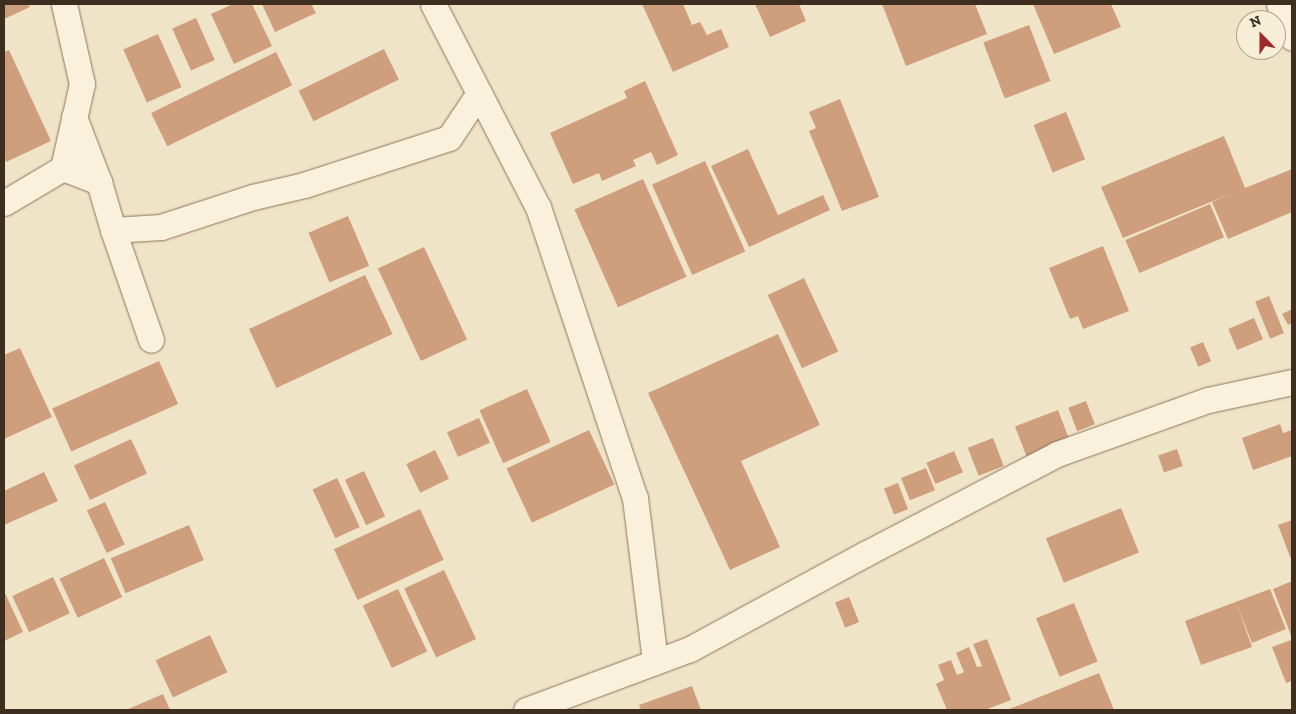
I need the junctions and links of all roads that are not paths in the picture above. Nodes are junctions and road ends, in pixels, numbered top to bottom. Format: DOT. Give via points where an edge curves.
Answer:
graph roads {
  1 [pos="64,4"];
  2 [pos="433,4"];
  3 [pos="1279,4"];
  4 [pos="1292,38"];
  5 [pos="479,93"];
  6 [pos="74,117"];
  7 [pos="63,168"];
  8 [pos="99,182"];
  9 [pos="4,203"];
  10 [pos="113,230"];
  11 [pos="151,340"];
  12 [pos="1292,382"];
  13 [pos="655,662"];
  14 [pos="526,710"];
  1 -- 6 [label="street" via="82,84"];
  2 -- 5 [label="street"];
  3 -- 4 [label="street"];
  5 -- 10 [label="street" via="449,138 161,227"];
  5 -- 13 [label="street" via="538,207 634,498"];
  6 -- 7 [label="street"];
  6 -- 8 [label="street"];
  7 -- 8 [label="street"];
  7 -- 9 [label="street"];
  8 -- 10 [label="street"];
  10 -- 11 [label="street"];
  12 -- 13 [label="street" via="1208,400 1057,454 690,649"];
  13 -- 14 [label="street"];
}
